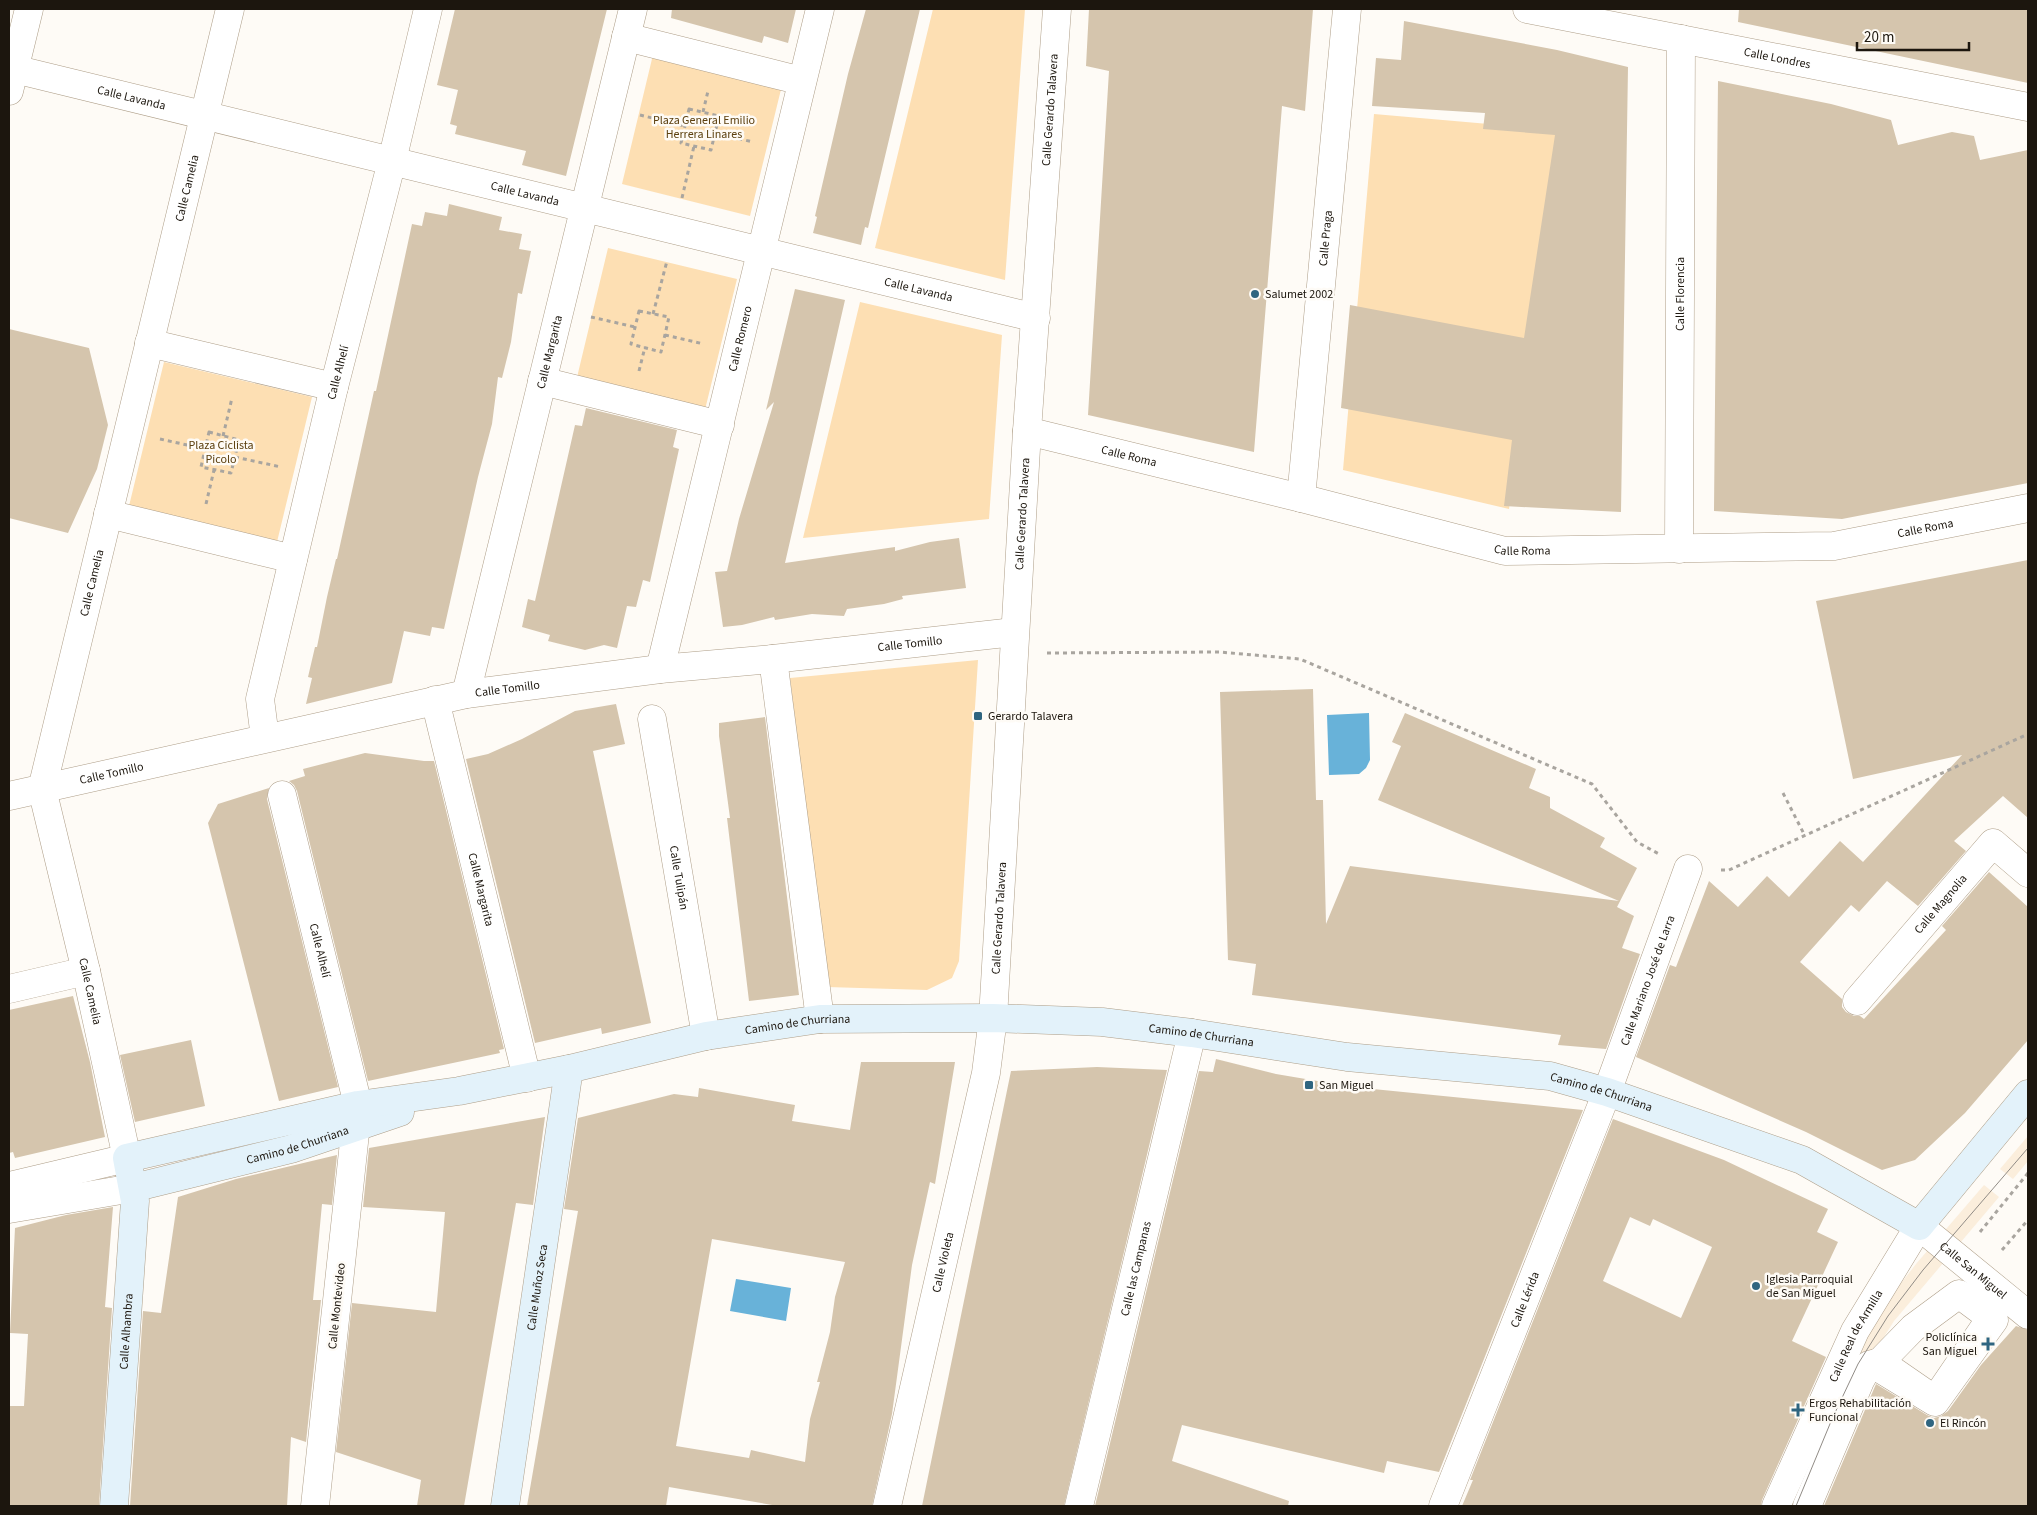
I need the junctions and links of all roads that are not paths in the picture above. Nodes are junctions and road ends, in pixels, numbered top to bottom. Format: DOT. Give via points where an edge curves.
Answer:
graph roads {
  1 [pos="29,9"];
  2 [pos="230,9"];
  3 [pos="428,9"];
  4 [pos="633,9"];
  5 [pos="820,9"];
  6 [pos="1057,9"];
  7 [pos="1347,9"];
  8 [pos="1527,9"];
  9 [pos="626,37"];
  10 [pos="1681,39"];
  11 [pos="11,80"];
  12 [pos="802,81"];
  13 [pos="2028,107"];
  14 [pos="204,115"];
  15 [pos="392,161"];
  16 [pos="584,208"];
  17 [pos="760,250"];
  18 [pos="1036,318"];
  19 [pos="150,343"];
  20 [pos="542,382"];
  21 [pos="334,387"];
  22 [pos="720,425"];
  23 [pos="1026,431"];
  24 [pos="1301,498"];
  25 [pos="2028,508"];
  26 [pos="108,514"];
  27 [pos="1679,549"];
  28 [pos="293,560"];
  29 [pos="1013,643"];
  30 [pos="773,660"];
  31 [pos="660,670"];
  32 [pos="466,694"];
  33 [pos="435,700"];
  34 [pos="652,719"];
  35 [pos="265,738"];
  36 [pos="42,789"];
  37 [pos="282,795"];
  38 [pos="9,796"];
  39 [pos="1688,869"];
  40 [pos="2028,873"];
  41 [pos="86,971"];
  42 [pos="9,989"];
  43 [pos="1857,1001"];
  44 [pos="820,1018"];
  45 [pos="992,1018"];
  46 [pos="1192,1033"];
  47 [pos="706,1036"];
  48 [pos="569,1069"];
  49 [pos="528,1078"];
  50 [pos="1607,1092"];
  51 [pos="2028,1094"];
  52 [pos="357,1116"];
  53 [pos="249,1130"];
  54 [pos="127,1158"];
  55 [pos="9,1186"];
  56 [pos="133,1188"];
  57 [pos="9,1209"];
  58 [pos="1919,1226"];
  59 [pos="2028,1316"];
  60 [pos="1874,1364"];
  61 [pos="114,1506"];
  62 [pos="315,1506"];
  63 [pos="505,1506"];
  64 [pos="887,1506"];
  65 [pos="1079,1506"];
  66 [pos="1443,1506"];
  67 [pos="1776,1506"];
  68 [pos="1807,1506"];
  1 -- 11 [label="street"];
  2 -- 14 [label="street, Calle Camelia"];
  3 -- 15 [label="street, Calle Alhelí"];
  4 -- 9 [label="street, Calle Margarita"];
  5 -- 12 [label="street, Calle Romero"];
  6 -- 18 [label="street, Calle Gerardo Talavera"];
  7 -- 24 [label="street, Calle Praga"];
  8 -- 10 [label="street, Calle Londres"];
  9 -- 12 [label="street"];
  9 -- 16 [label="street, Calle Margarita"];
  10 -- 13 [label="street, Calle Londres"];
  10 -- 27 [label="street, Calle Florencia"];
  11 -- 14 [label="street, Calle Lavanda"];
  12 -- 17 [label="street, Calle Romero"];
  14 -- 15 [label="street, Calle Lavanda"];
  14 -- 19 [label="street, Calle Camelia"];
  15 -- 16 [label="street, Calle Lavanda"];
  15 -- 21 [label="street, Calle Alhelí"];
  16 -- 17 [label="street, Calle Lavanda"];
  16 -- 20 [label="street, Calle Margarita"];
  17 -- 18 [label="street, Calle Lavanda"];
  17 -- 22 [label="street, Calle Romero"];
  18 -- 23 [label="street, Calle Gerardo Talavera"];
  19 -- 21 [label="street"];
  19 -- 26 [label="street, Calle Camelia"];
  20 -- 22 [label="street"];
  20 -- 32 [label="street, Calle Margarita"];
  21 -- 28 [label="street, Calle Alhelí"];
  22 -- 31 [label="street, Calle Romero"];
  23 -- 24 [label="street, Calle Roma"];
  23 -- 29 [label="street, Calle Gerardo Talavera"];
  24 -- 27 [label="street, Calle Roma" via="1505,551"];
  25 -- 27 [label="street, Calle Roma" via="1834,546"];
  26 -- 28 [label="street"];
  26 -- 36 [label="street, Calle Camelia"];
  28 -- 35 [label="street, Calle Alhelí" via="260,699"];
  29 -- 30 [label="street, Calle Tomillo"];
  29 -- 45 [label="street, Calle Gerardo Talavera"];
  30 -- 31 [label="street, Calle Tomillo"];
  30 -- 44 [label="street"];
  31 -- 32 [label="street, Calle Tomillo"];
  32 -- 33 [label="street, Calle Tomillo"];
  33 -- 35 [label="street, Calle Tomillo"];
  33 -- 49 [label="street, Calle Margarita"];
  34 -- 47 [label="street, Calle Tulipán"];
  35 -- 36 [label="street, Calle Tomillo"];
  36 -- 38 [label="street, Calle Tomillo"];
  36 -- 41 [label="street, Calle Camelia"];
  37 -- 52 [label="street, Calle Alhelí"];
  39 -- 50 [label="street, Calle Mariano José de Larra"];
  40 -- 43 [label="street, Calle Magnolia" via="1993,843"];
  41 -- 42 [label="street"];
  41 -- 54 [label="street, Calle Camelia"];
  44 -- 45 [label="main road, Camino de Churriana"];
  44 -- 47 [label="main road, Camino de Churriana"];
  45 -- 46 [label="main road, Camino de Churriana" via="1102,1022"];
  45 -- 64 [label="street, Calle Violeta" via="986,1073"];
  46 -- 50 [label="main road, Camino de Churriana" via="1347,1057 1550,1076"];
  46 -- 65 [label="street, Calle las Campanas"];
  47 -- 48 [label="main road, Camino de Churriana"];
  48 -- 49 [label="main road, Camino de Churriana"];
  48 -- 63 [label="main road, Calle Muñoz Seca"];
  49 -- 52 [label="main road, Camino de Churriana"];
  50 -- 58 [label="main road, Camino de Churriana" via="1802,1160"];
  50 -- 66 [label="street, Calle Lérida"];
  51 -- 58 [label="main road"];
  52 -- 53 [label="main road, Camino de Churriana"];
  52 -- 56 [label="main road, Camino de Churriana" via="291,1148"];
  52 -- 62 [label="street, Calle Montevideo"];
  53 -- 54 [label="main road, Camino de Churriana"];
  53 -- 56 [label="main road, Camino de Churriana" via="210,1157 155,1171"];
  54 -- 55 [label="street, Camino de Churriana"];
  54 -- 56 [label="main road, Calle Alhambra"];
  56 -- 57 [label="street, Camino de Churriana"];
  56 -- 61 [label="main road, Calle Alhambra" via="135,1201"];
  58 -- 59 [label="street, Calle San Miguel"];
  58 -- 67 [label="street, Calle Real de Armilla" via="1855,1331"];
  60 -- 60 [label="street, Calle Real de Armilla" via="1935,1402 1994,1320 1960,1294 1913,1328"];
  60 -- 68 [label="street, Calle Real de Armilla" via="1860,1381"];
}
